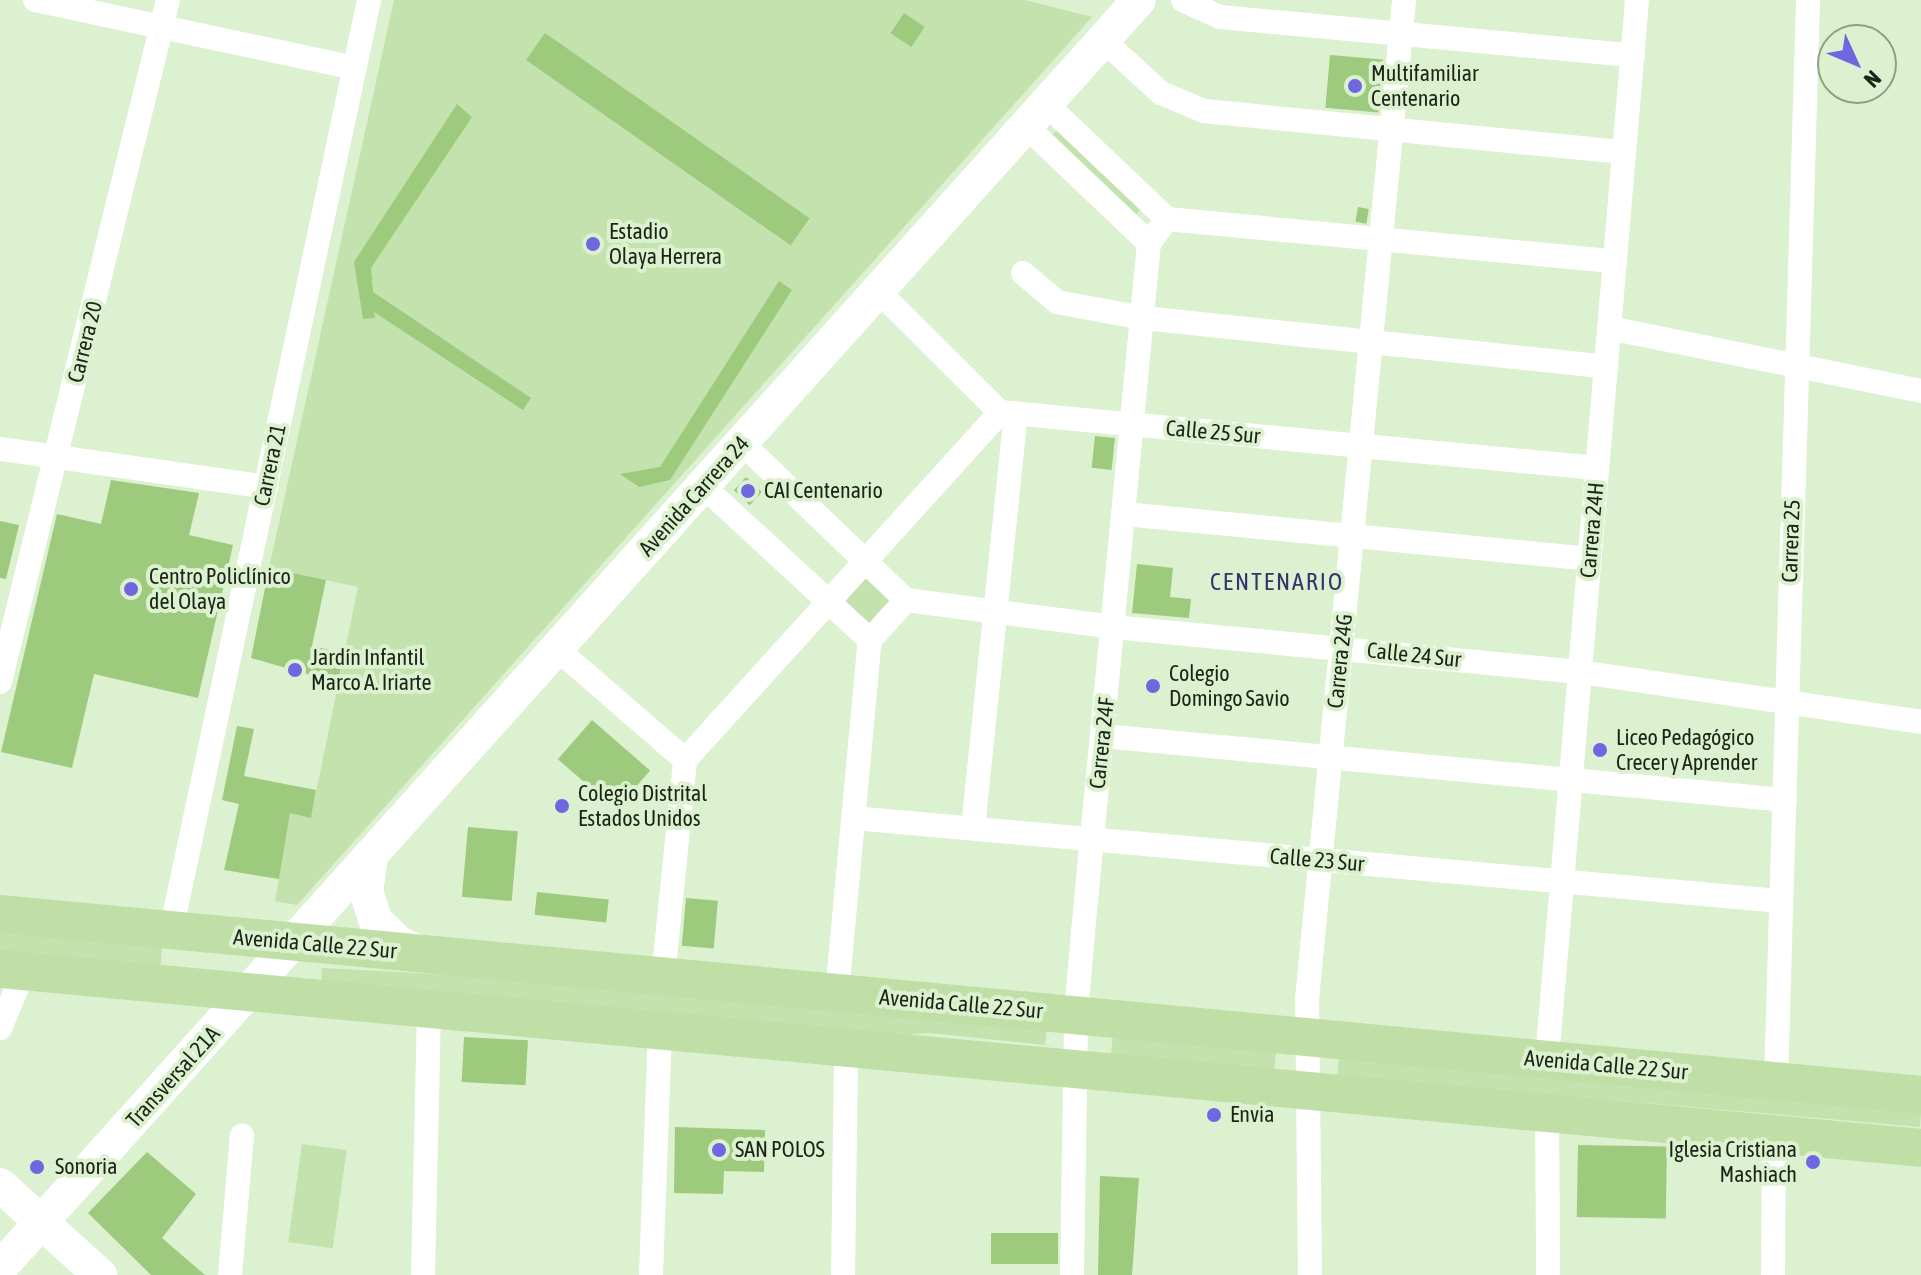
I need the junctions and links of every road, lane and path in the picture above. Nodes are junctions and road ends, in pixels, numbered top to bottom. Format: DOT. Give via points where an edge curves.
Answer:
graph roads {
  1 [pos="35,0"];
  2 [pos="168,0"];
  3 [pos="369,0"];
  4 [pos="1139,0"];
  5 [pos="1183,0"];
  6 [pos="1404,0"];
  7 [pos="1637,0"];
  8 [pos="1808,0"];
  9 [pos="161,27"];
  10 [pos="1400,34"];
  11 [pos="1103,40"];
  12 [pos="1633,55"];
  13 [pos="355,68"];
  14 [pos="1036,115"];
  15 [pos="1392,132"];
  16 [pos="1624,152"];
  17 [pos="1167,219"];
  18 [pos="1382,240"];
  19 [pos="1149,243"];
  20 [pos="1615,261"];
  21 [pos="1023,273"];
  22 [pos="878,291"];
  23 [pos="1143,318"];
  24 [pos="1609,328"];
  25 [pos="1372,343"];
  26 [pos="1606,367"];
  27 [pos="1797,367"];
  28 [pos="1921,391"];
  29 [pos="1008,412"];
  30 [pos="1132,424"];
  31 [pos="742,443"];
  32 [pos="1361,446"];
  33 [pos="0,449"];
  34 [pos="56,457"];
  35 [pos="1597,468"];
  36 [pos="703,486"];
  37 [pos="266,487"];
  38 [pos="1124,514"];
  39 [pos="1352,537"];
  40 [pos="1590,559"];
  41 [pos="866,560"];
  42 [pos="906,600"];
  43 [pos="828,602"];
  44 [pos="995,614"];
  45 [pos="1113,627"];
  46 [pos="870,640"];
  47 [pos="1341,648"];
  48 [pos="557,649"];
  49 [pos="1580,672"];
  50 [pos="0,682"];
  51 [pos="1786,702"];
  52 [pos="1921,722"];
  53 [pos="1103,736"];
  54 [pos="1331,757"];
  55 [pos="685,760"];
  56 [pos="1571,780"];
  57 [pos="1785,800"];
  58 [pos="854,818"];
  59 [pos="973,828"];
  60 [pos="1092,838"];
  61 [pos="371,857"];
  62 [pos="1321,860"];
  63 [pos="1562,882"];
  64 [pos="1781,901"];
  65 [pos="0,914"];
  66 [pos="171,931"];
  67 [pos="295,942"];
  68 [pos="423,954"];
  69 [pos="9,978"];
  70 [pos="663,978"];
  71 [pos="250,992"];
  72 [pos="837,993"];
  73 [pos="429,1009"];
  74 [pos="1076,1014"];
  75 [pos="0,1028"];
  76 [pos="660,1031"];
  77 [pos="1306,1037"];
  78 [pos="846,1048"];
  79 [pos="1547,1059"];
  80 [pos="1075,1069"];
  81 [pos="1776,1081"];
  82 [pos="1307,1091"];
  83 [pos="1921,1095"];
  84 [pos="1547,1113"];
  85 [pos="1774,1134"];
  86 [pos="242,1136"];
  87 [pos="1921,1148"];
  88 [pos="0,1185"];
  89 [pos="41,1222"];
  90 [pos="0,1268"];
  91 [pos="100,1275"];
  92 [pos="230,1275"];
  93 [pos="423,1275"];
  94 [pos="651,1275"];
  95 [pos="843,1275"];
  96 [pos="1072,1275"];
  97 [pos="1310,1275"];
  98 [pos="1548,1275"];
  99 [pos="1773,1275"];
  1 -- 9 [label="street"];
  2 -- 9 [label="street, Carrera 20"];
  3 -- 13 [label="street, Carrera 21"];
  4 -- 11 [label="main road, Avenida Carrera 24"];
  5 -- 10 [label="street" via="1220,17"];
  6 -- 10 [label="street, Carrera 24G"];
  7 -- 12 [label="street, Carrera 24H"];
  8 -- 27 [label="street, Carrera 25"];
  9 -- 13 [label="street"];
  9 -- 34 [label="street, Carrera 20"];
  10 -- 12 [label="street"];
  10 -- 15 [label="street, Carrera 24G"];
  11 -- 14 [label="main road, Avenida Carrera 24"];
  11 -- 15 [label="street" via="1179,105"];
  12 -- 16 [label="street, Carrera 24H"];
  13 -- 37 [label="street, Carrera 21"];
  14 -- 17 [label="street"];
  14 -- 19 [label="street"];
  14 -- 22 [label="main road, Avenida Carrera 24"];
  15 -- 16 [label="street"];
  15 -- 18 [label="street, Carrera 24G"];
  16 -- 20 [label="street, Carrera 24H"];
  17 -- 18 [label="street"];
  17 -- 19 [label="street"];
  18 -- 20 [label="street"];
  18 -- 25 [label="street, Carrera 24G"];
  19 -- 23 [label="street, Carrera 24F"];
  20 -- 24 [label="street, Carrera 24H"];
  21 -- 23 [label="street" via="1057,302"];
  22 -- 29 [label="street"];
  22 -- 31 [label="main road, Avenida Carrera 24"];
  23 -- 25 [label="street"];
  23 -- 30 [label="street, Carrera 24F"];
  24 -- 26 [label="street, Carrera 24H"];
  24 -- 27 [label="street"];
  25 -- 26 [label="street"];
  25 -- 32 [label="street, Carrera 24G"];
  26 -- 35 [label="street, Carrera 24H"];
  27 -- 28 [label="street"];
  27 -- 51 [label="street, Carrera 25"];
  29 -- 30 [label="street, Calle 25 Sur"];
  29 -- 41 [label="street"];
  29 -- 44 [label="street"];
  30 -- 32 [label="street, Calle 25 Sur"];
  30 -- 38 [label="street, Carrera 24F"];
  31 -- 36 [label="main road, Avenida Carrera 24"];
  31 -- 41 [label="street"];
  32 -- 35 [label="street, Calle 25 Sur"];
  32 -- 39 [label="street, Carrera 24G"];
  33 -- 34 [label="street"];
  34 -- 37 [label="street"];
  34 -- 50 [label="street, Carrera 20"];
  35 -- 40 [label="street, Carrera 24H"];
  36 -- 43 [label="street"];
  36 -- 48 [label="main road, Avenida Carrera 24"];
  37 -- 66 [label="street, Carrera 21"];
  38 -- 39 [label="street"];
  38 -- 45 [label="street, Carrera 24F"];
  39 -- 40 [label="street"];
  39 -- 47 [label="street, Carrera 24G"];
  40 -- 49 [label="street, Carrera 24H"];
  41 -- 42 [label="street"];
  41 -- 43 [label="street"];
  42 -- 44 [label="street, Calle 24 Sur"];
  42 -- 46 [label="street"];
  43 -- 46 [label="street"];
  43 -- 55 [label="street"];
  44 -- 45 [label="street, Calle 24 Sur"];
  44 -- 59 [label="street"];
  45 -- 47 [label="street, Calle 24 Sur"];
  45 -- 53 [label="street, Carrera 24F"];
  46 -- 58 [label="street"];
  47 -- 49 [label="street, Calle 24 Sur"];
  47 -- 54 [label="street, Carrera 24G"];
  48 -- 55 [label="street"];
  48 -- 61 [label="main road, Avenida Carrera 24"];
  49 -- 51 [label="street, Calle 24 Sur"];
  49 -- 56 [label="street, Carrera 24H"];
  51 -- 52 [label="street, Calle 24 Sur"];
  51 -- 57 [label="street, Carrera 25"];
  53 -- 54 [label="street"];
  53 -- 60 [label="street, Carrera 24F"];
  54 -- 56 [label="street"];
  54 -- 62 [label="street, Carrera 24G"];
  55 -- 70 [label="street"];
  56 -- 57 [label="street"];
  56 -- 63 [label="street, Carrera 24H"];
  57 -- 64 [label="street, Carrera 25"];
  58 -- 59 [label="street, Calle 23 Sur"];
  58 -- 72 [label="street"];
  59 -- 60 [label="street, Calle 23 Sur"];
  60 -- 62 [label="street, Calle 23 Sur"];
  60 -- 74 [label="street, Carrera 24F"];
  61 -- 67 [label="main road, Avenida Carrera 24"];
  61 -- 68 [label="main road" via="366,891 376,921 400,944"];
  62 -- 63 [label="street, Calle 23 Sur"];
  62 -- 77 [label="street, Carrera 24G"];
  63 -- 64 [label="street, Calle 23 Sur"];
  63 -- 79 [label="street, Carrera 24H"];
  64 -- 81 [label="street, Carrera 25"];
  65 -- 66 [label="main road, Avenida Calle 22 Sur"];
  66 -- 67 [label="main road, Avenida Calle 22 Sur"];
  67 -- 68 [label="main road, Avenida Calle 22 Sur"];
  67 -- 71 [label="main road, Avenida Carrera 24"];
  68 -- 70 [label="main road, Avenida Calle 22 Sur"];
  69 -- 71 [label="main road"];
  69 -- 75 [label="street"];
  70 -- 72 [label="main road, Avenida Calle 22 Sur"];
  71 -- 73 [label="main road"];
  71 -- 89 [label="main road, Transversal 21A"];
  72 -- 74 [label="main road, Avenida Calle 22 Sur"];
  73 -- 76 [label="main road"];
  73 -- 93 [label="street"];
  74 -- 77 [label="main road, Avenida Calle 22 Sur"];
  74 -- 80 [label="street, Carrera 24F"];
  76 -- 78 [label="main road"];
  76 -- 94 [label="street"];
  77 -- 79 [label="main road, Avenida Calle 22 Sur"];
  77 -- 82 [label="street, Carrera 24G"];
  78 -- 80 [label="main road"];
  78 -- 95 [label="street"];
  79 -- 81 [label="main road, Avenida Calle 22 Sur"];
  80 -- 82 [label="main road"];
  80 -- 96 [label="street, Carrera 24F"];
  81 -- 83 [label="main road, Avenida Calle 22 Sur"];
  82 -- 84 [label="main road"];
  82 -- 97 [label="street, Carrera 24G"];
  84 -- 85 [label="main road"];
  84 -- 98 [label="street"];
  85 -- 87 [label="main road"];
  85 -- 99 [label="street"];
  86 -- 92 [label="street"];
  88 -- 89 [label="main road"];
  89 -- 90 [label="main road, Transversal 21A"];
  89 -- 91 [label="main road"];
}
